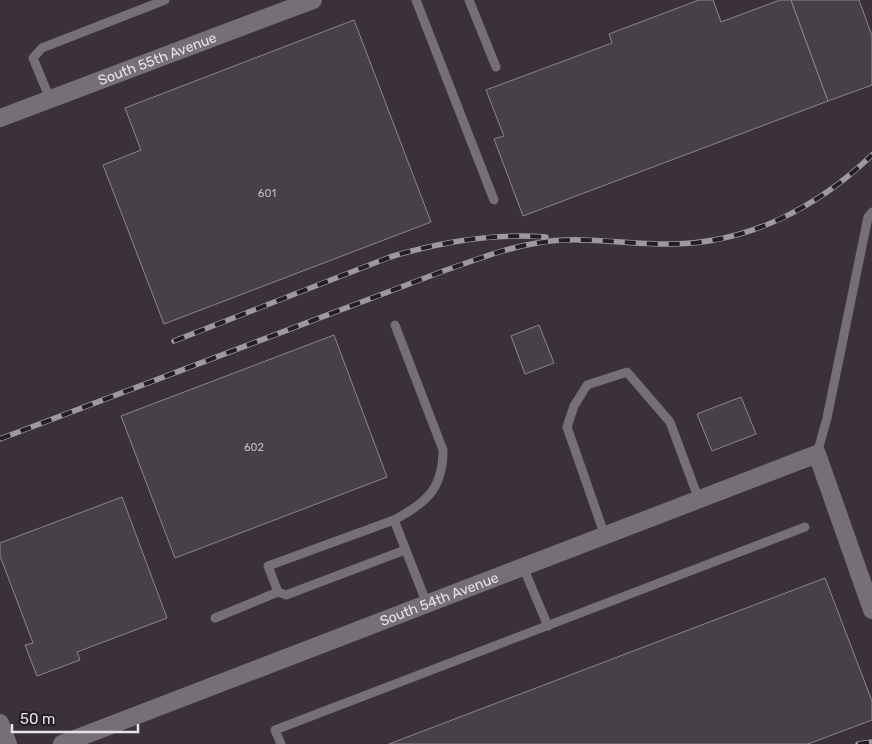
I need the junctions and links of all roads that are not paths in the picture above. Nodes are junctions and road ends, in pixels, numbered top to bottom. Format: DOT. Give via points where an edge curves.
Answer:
graph roads {
  1 [pos="165,0"];
  2 [pos="313,0"];
  3 [pos="416,0"];
  4 [pos="469,0"];
  5 [pos="496,68"];
  6 [pos="50,99"];
  7 [pos="0,118"];
  8 [pos="494,200"];
  9 [pos="872,212"];
  10 [pos="395,325"];
  11 [pos="817,454"];
  12 [pos="699,500"];
  13 [pos="394,520"];
  14 [pos="805,528"];
  15 [pos="605,536"];
  16 [pos="405,550"];
  17 [pos="523,567"];
  18 [pos="278,592"];
  19 [pos="427,604"];
  20 [pos="872,610"];
  21 [pos="215,618"];
  22 [pos="548,626"];
  23 [pos="0,723"];
  24 [pos="8,744"];
  25 [pos="62,744"];
  26 [pos="281,744"];
  1 -- 6 [label="lane" via="42,48 33,58"];
  2 -- 6 [label="street, South 55th Avenue"];
  3 -- 8 [label="lane"];
  4 -- 5 [label="lane"];
  6 -- 7 [label="street, South 55th Avenue"];
  9 -- 11 [label="lane" via="868,217"];
  10 -- 13 [label="lane" via="443,450 443,464 433,492 414,510"];
  11 -- 12 [label="street, South 54th Avenue"];
  11 -- 20 [label="street"];
  12 -- 15 [label="street, South 54th Avenue"];
  12 -- 15 [label="lane" via="670,422 627,372 587,385 567,426"];
  13 -- 16 [label="lane"];
  13 -- 18 [label="lane" via="268,566"];
  14 -- 22 [label="lane"];
  15 -- 17 [label="street, South 54th Avenue"];
  16 -- 18 [label="lane" via="286,595"];
  16 -- 19 [label="lane"];
  17 -- 19 [label="street, South 54th Avenue"];
  17 -- 22 [label="lane"];
  18 -- 21 [label="lane"];
  19 -- 25 [label="street, South 54th Avenue"];
  22 -- 26 [label="lane" via="276,730"];
  23 -- 24 [label="street"];
}
